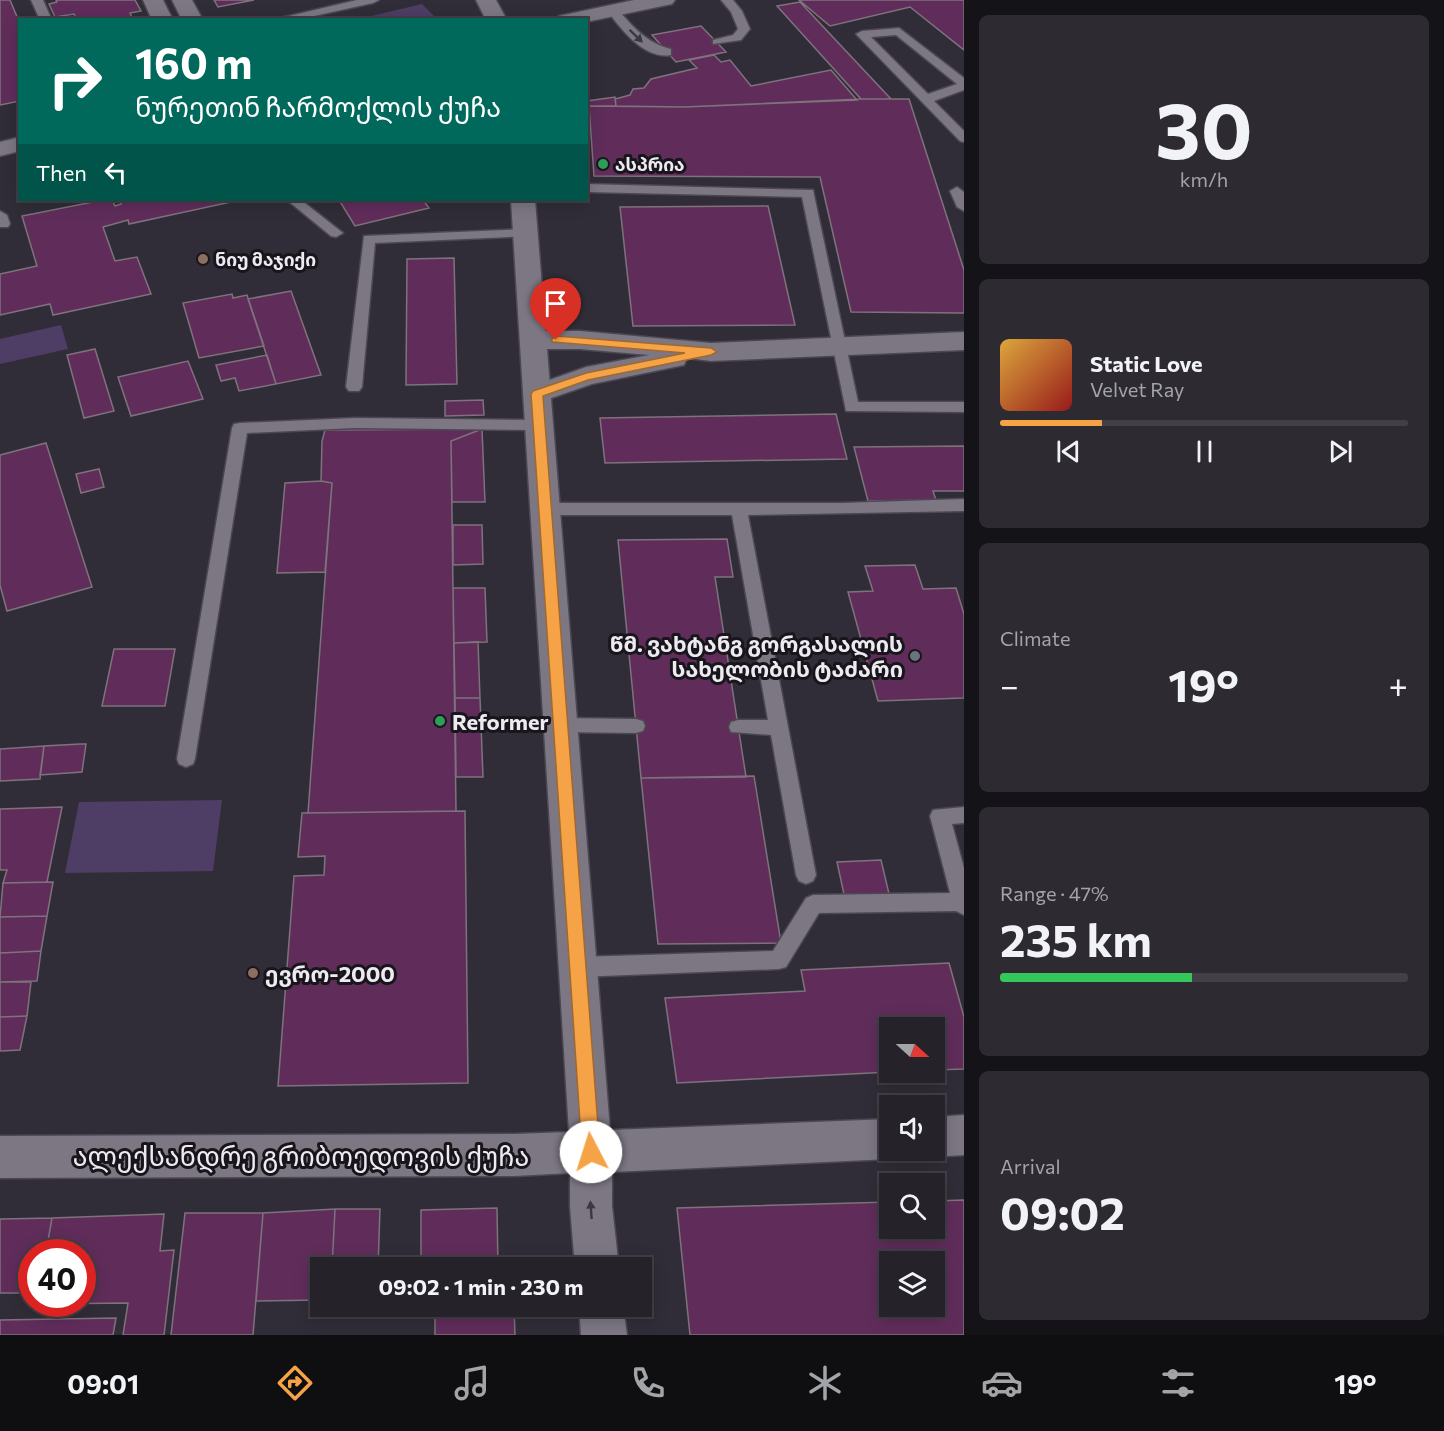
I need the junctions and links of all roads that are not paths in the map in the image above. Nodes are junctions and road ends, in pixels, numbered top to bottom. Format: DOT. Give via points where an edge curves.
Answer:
graph roads {
  1 [pos="37,0"];
  2 [pos="153,0"];
  3 [pos="182,0"];
  4 [pos="373,0"];
  5 [pos="486,0"];
  6 [pos="665,0"];
  7 [pos="727,0"];
  8 [pos="612,9"];
  9 [pos="45,18"];
  10 [pos="162,18"];
  11 [pos="192,18"];
  12 [pos="287,18"];
  13 [pos="496,18"];
  14 [pos="574,18"];
  15 [pos="717,42"];
  16 [pos="667,52"];
  17 [pos="964,85"];
  18 [pos="927,99"];
  19 [pos="964,138"];
  20 [pos="18,144"];
  21 [pos="0,149"];
  22 [pos="588,188"];
  23 [pos="957,191"];
  24 [pos="294,201"];
  25 [pos="523,201"];
  26 [pos="964,207"];
  27 [pos="336,233"];
  28 [pos="525,233"];
  29 [pos="533,339"];
  30 [pos="964,341"];
  31 [pos="839,348"];
  32 [pos="711,352"];
  33 [pos="354,387"];
  34 [pos="964,407"];
  35 [pos="538,409"];
  36 [pos="964,505"];
  37 [pos="739,508"];
  38 [pos="545,509"];
  39 [pos="561,725"];
  40 [pos="636,726"];
  41 [pos="738,727"];
  42 [pos="780,728"];
  43 [pos="186,759"];
  44 [pos="964,815"];
  45 [pos="806,875"];
  46 [pos="964,903"];
  47 [pos="578,967"];
  48 [pos="964,1135"];
  49 [pos="945,1136"];
  50 [pos="879,1140"];
  51 [pos="591,1152"];
  52 [pos="0,1157"];
  53 [pos="596,1257"];
  54 [pos="602,1317"];
  55 [pos="604,1335"];
  1 -- 9 [label="lane"];
  2 -- 10 [label="street"];
  3 -- 11 [label="street"];
  4 -- 12 [label="lane"];
  5 -- 13 [label="street"];
  6 -- 8 [label="street"];
  7 -- 15 [label="lane" via="744,29 737,38"];
  8 -- 14 [label="street"];
  8 -- 16 [label="lane, one-way" via="650,49"];
  17 -- 18 [label="lane"];
  17 -- 18 [label="lane" via="899,31 862,34"];
  18 -- 19 [label="lane"];
  20 -- 21 [label="street"];
  22 -- 31 [label="lane" via="808,193"];
  23 -- 26 [label="lane"];
  24 -- 27 [label="lane"];
  25 -- 28 [label="street"];
  28 -- 29 [label="street"];
  28 -- 33 [label="lane" via="369,239"];
  29 -- 32 [label="street"];
  29 -- 35 [label="street"];
  30 -- 31 [label="street"];
  31 -- 32 [label="street"];
  31 -- 34 [label="lane" via="851,407"];
  32 -- 35 [label="street" via="586,376"];
  35 -- 38 [label="street"];
  35 -- 43 [label="lane" via="240,428"];
  36 -- 37 [label="lane"];
  37 -- 38 [label="lane"];
  37 -- 42 [label="lane"];
  38 -- 39 [label="street"];
  39 -- 40 [label="lane"];
  39 -- 47 [label="street"];
  41 -- 42 [label="lane"];
  42 -- 45 [label="lane"];
  44 -- 46 [label="lane" via="940,816"];
  46 -- 47 [label="lane" via="813,904 779,960"];
  47 -- 51 [label="street"];
  48 -- 49 [label="street"];
  50 -- 51 [label="street, ალექსანდრე გრიბოედოვის ქუჩა"];
  51 -- 52 [label="street, ალექსანდრე გრიბოედოვის ქუჩა"];
  53 -- 51 [label="street, one-way"];
  54 -- 55 [label="street"];
}
